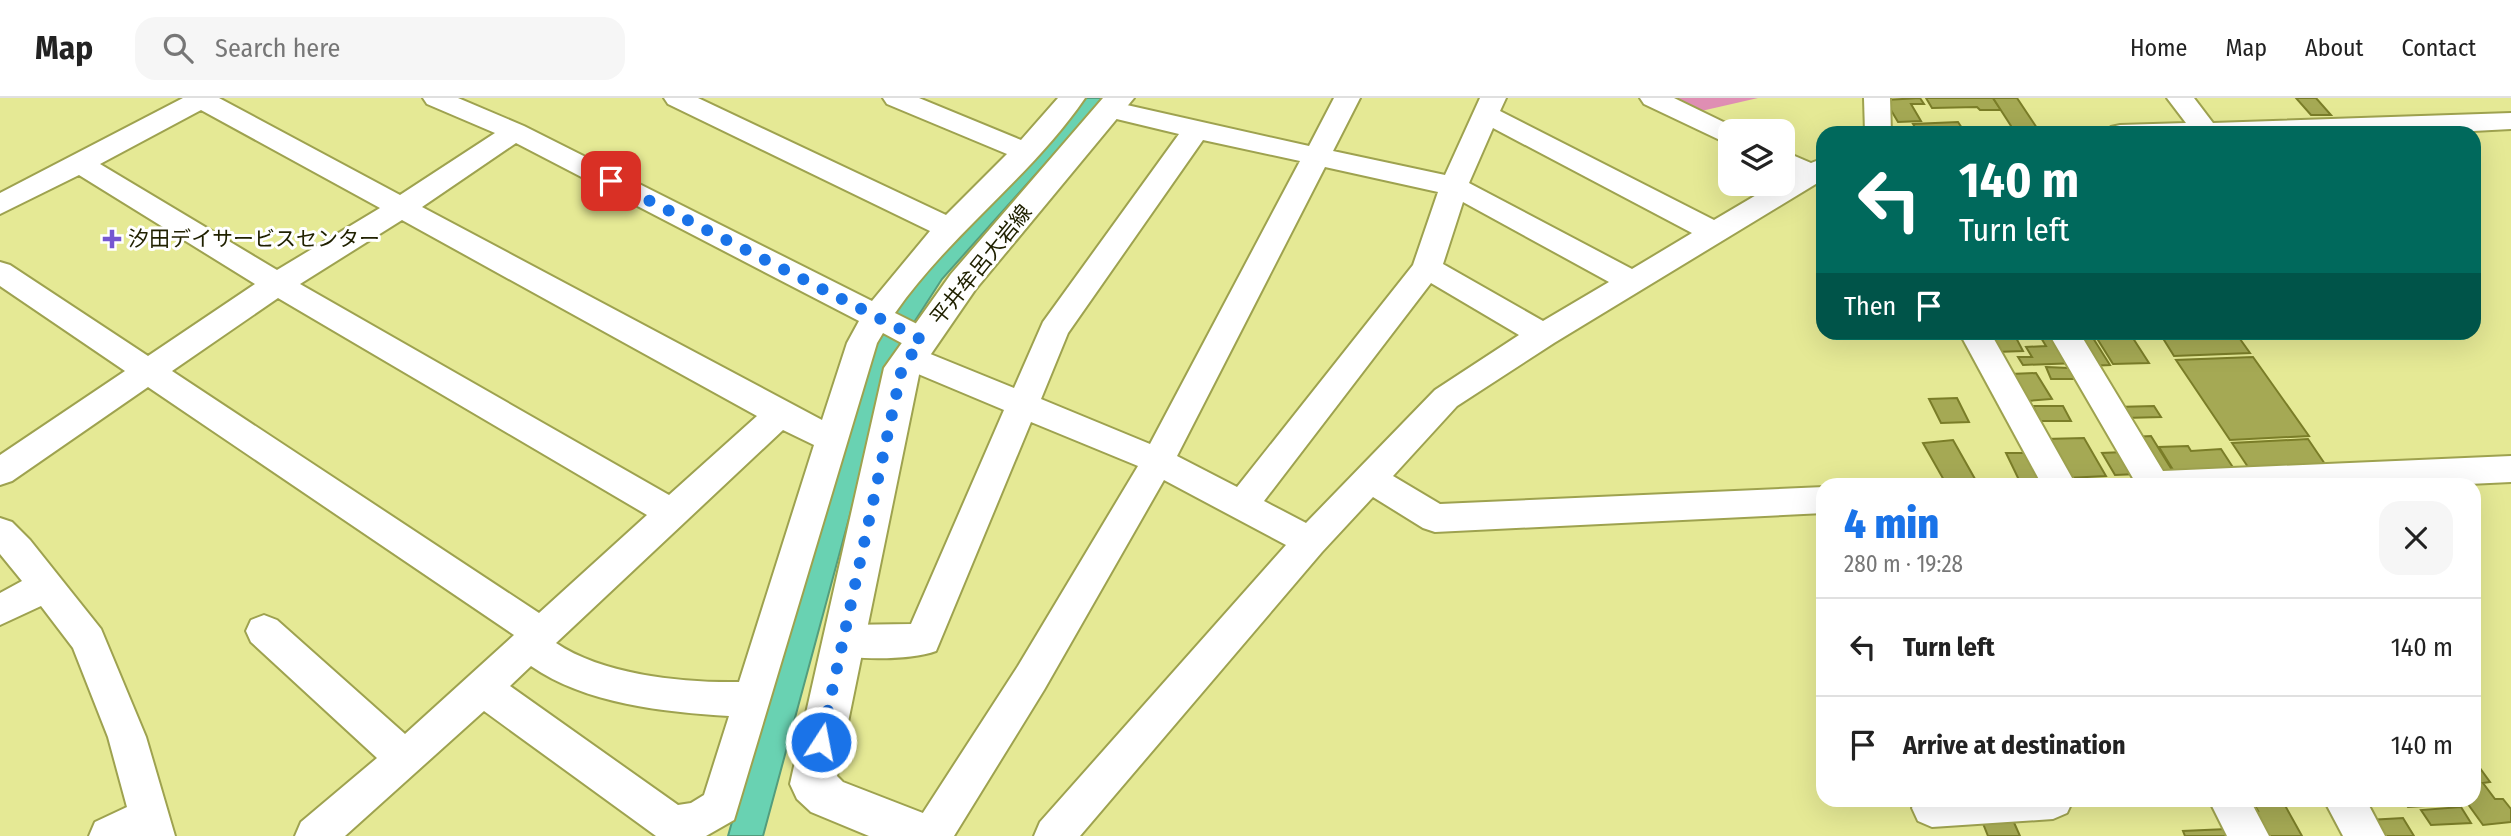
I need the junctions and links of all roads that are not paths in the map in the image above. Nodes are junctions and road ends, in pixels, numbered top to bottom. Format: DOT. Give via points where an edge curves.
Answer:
graph roads {
  1 [pos="202,98"];
  2 [pos="677,98"];
  3 [pos="897,98"];
  4 [pos="1072,98"];
  5 [pos="1347,98"];
  6 [pos="1653,98"];
  7 [pos="1877,98"];
  8 [pos="2180,98"];
  9 [pos="446,100"];
  10 [pos="1114,104"];
  11 [pos="1489,106"];
  12 [pos="2511,121"];
  13 [pos="1878,126"];
  14 [pos="2202,126"];
  15 [pos="2411,126"];
  16 [pos="1718,129"];
  17 [pos="1196,130"];
  18 [pos="515,132"];
  19 [pos="1025,152"];
  20 [pos="1318,157"];
  21 [pos="79,163"];
  22 [pos="1806,167"];
  23 [pos="1454,186"];
  24 [pos="0,205"];
  25 [pos="401,208"];
  26 [pos="949,228"];
  27 [pos="1714,232"];
  28 [pos="1427,268"];
  29 [pos="0,272"];
  30 [pos="1631,281"];
  31 [pos="277,284"];
  32 [pos="900,334"];
  33 [pos="1543,335"];
  34 [pos="1978,340"];
  35 [pos="2068,340"];
  36 [pos="148,371"];
  37 [pos="1023,406"];
  38 [pos="780,414"];
  39 [pos="831,439"];
  40 [pos="1158,461"];
  41 [pos="2511,469"];
  42 [pos="0,472"];
  43 [pos="2055,478"];
  44 [pos="2150,478"];
  45 [pos="2310,478"];
  46 [pos="1370,479"];
  47 [pos="1816,500"];
  48 [pos="1242,505"];
  49 [pos="671,513"];
  50 [pos="0,533"];
  51 [pos="1310,542"];
  52 [pos="46,586"];
  53 [pos="0,610"];
  54 [pos="264,631"];
  55 [pos="535,638"];
  56 [pos="842,640"];
  57 [pos="481,687"];
  58 [pos="753,699"];
  59 [pos="405,759"];
  60 [pos="2233,807"];
  61 [pos="2348,807"];
  62 [pos="151,826"];
  63 [pos="108,836"];
  64 [pos="315,836"];
  65 [pos="924,836"];
  66 [pos="932,836"];
  67 [pos="1054,836"];
  68 [pos="2249,836"];
  69 [pos="2365,836"];
  1 -- 21 [label="street"];
  1 -- 25 [label="street"];
  2 -- 26 [label="street"];
  3 -- 19 [label="street"];
  4 -- 19 [label="street"];
  5 -- 20 [label="street"];
  6 -- 16 [label="street"];
  7 -- 13 [label="street"];
  8 -- 14 [label="street"];
  9 -- 18 [label="street"];
  10 -- 17 [label="street"];
  10 -- 32 [label="main road, 平井牟呂大岩線" via="963,282"];
  11 -- 23 [label="street"];
  11 -- 27 [label="street"];
  12 -- 15 [label="street"];
  17 -- 20 [label="street"];
  17 -- 37 [label="street" via="1064,312"];
  18 -- 25 [label="street"];
  18 -- 32 [label="street"];
  19 -- 26 [label="street"];
  20 -- 23 [label="street"];
  20 -- 40 [label="street"];
  21 -- 24 [label="street"];
  21 -- 31 [label="street"];
  22 -- 27 [label="street"];
  23 -- 28 [label="street"];
  23 -- 30 [label="street"];
  25 -- 31 [label="street"];
  25 -- 38 [label="street"];
  26 -- 32 [label="street"];
  27 -- 30 [label="street"];
  28 -- 33 [label="street"];
  28 -- 48 [label="street"];
  29 -- 36 [label="street"];
  30 -- 33 [label="street"];
  31 -- 36 [label="street"];
  31 -- 49 [label="street"];
  32 -- 37 [label="street"];
  32 -- 39 [label="street" via="862,343"];
  32 -- 56 [label="main road, 平井牟呂大岩線" via="902,368"];
  33 -- 46 [label="street" via="1446,398"];
  34 -- 43 [label="street"];
  35 -- 44 [label="street"];
  36 -- 42 [label="street"];
  36 -- 55 [label="street"];
  37 -- 40 [label="street"];
  37 -- 56 [label="street" via="923,640"];
  38 -- 39 [label="street"];
  38 -- 49 [label="street"];
  39 -- 58 [label="street"];
  40 -- 48 [label="street"];
  40 -- 66 [label="street"];
  41 -- 45 [label="street"];
  46 -- 47 [label="street" via="1435,518"];
  46 -- 51 [label="street"];
  48 -- 51 [label="street"];
  49 -- 55 [label="street"];
  50 -- 52 [label="street"];
  51 -- 67 [label="street"];
  52 -- 53 [label="street"];
  52 -- 62 [label="street" via="88,640 127,737"];
  54 -- 59 [label="street"];
  55 -- 57 [label="street"];
  55 -- 58 [label="street" via="555,662 581,673 680,695"];
  56 -- 65 [label="main road, 平井牟呂大岩線" via="813,784 827,797"];
  57 -- 58 [label="street" via="671,823 684,825 708,817 720,807"];
  57 -- 59 [label="street"];
  59 -- 64 [label="street"];
  60 -- 68 [label="street"];
  61 -- 69 [label="street"];
  62 -- 63 [label="street"];
}
